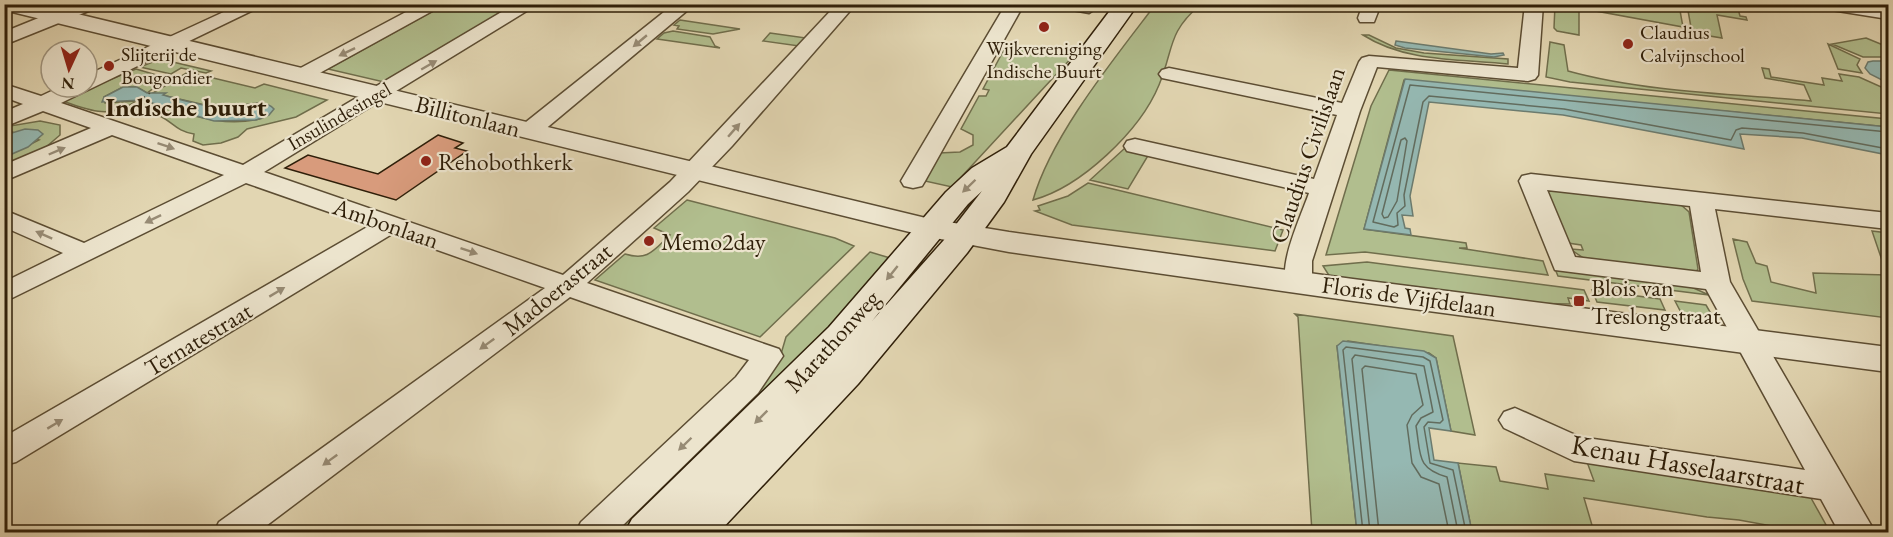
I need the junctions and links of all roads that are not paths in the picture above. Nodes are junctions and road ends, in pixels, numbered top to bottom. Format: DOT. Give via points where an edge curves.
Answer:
graph roads {
  1 [pos="6,4"];
  2 [pos="90,4"];
  3 [pos="256,4"];
  4 [pos="436,4"];
  5 [pos="529,4"];
  6 [pos="686,4"];
  7 [pos="847,4"];
  8 [pos="1016,4"];
  9 [pos="1067,4"];
  10 [pos="1127,4"];
  11 [pos="1534,4"];
  12 [pos="1825,4"];
  13 [pos="1089,7"];
  14 [pos="1888,14"];
  15 [pos="58,17"];
  16 [pos="4,39"];
  17 [pos="171,45"];
  18 [pos="1169,74"];
  19 [pos="300,76"];
  20 [pos="99,78"];
  21 [pos="4,90"];
  22 [pos="378,94"];
  23 [pos="51,99"];
  24 [pos="42,103"];
  25 [pos="1349,111"];
  26 [pos="4,120"];
  27 [pos="110,128"];
  28 [pos="529,130"];
  29 [pos="1135,146"];
  30 [pos="1017,153"];
  31 [pos="693,171"];
  32 [pos="4,174"];
  33 [pos="243,174"];
  34 [pos="913,181"];
  35 [pos="1324,189"];
  36 [pos="1701,200"];
  37 [pos="4,217"];
  38 [pos="1888,221"];
  39 [pos="391,224"];
  40 [pos="930,228"];
  41 [pos="967,235"];
  42 [pos="84,252"];
  43 [pos="1298,281"];
  44 [pos="1716,282"];
  45 [pos="568,285"];
  46 [pos="4,292"];
  47 [pos="1748,341"];
  48 [pos="1888,360"];
  49 [pos="1515,420"];
  50 [pos="4,453"];
  51 [pos="1831,487"];
  52 [pos="232,532"];
  53 [pos="594,532"];
  54 [pos="647,532"];
  55 [pos="692,532"];
  56 [pos="1857,532"];
  1 -- 15 [label="street, Billitonlaan"];
  2 -- 15 [label="street"];
  3 -- 17 [label="street"];
  4 -- 19 [label="street, one-way"];
  22 -- 5 [label="street, Insulindesingel, one-way"];
  6 -- 28 [label="street, one-way"];
  31 -- 7 [label="street, Madoerastraat, one-way"];
  8 -- 34 [label="street"];
  9 -- 13 [label="street"];
  10 -- 30 [label="street, Marathonweg"];
  11 -- 25 [label="street, Claudius Civilislaan" via="1528,75 1369,62"];
  12 -- 14 [label="street"];
  15 -- 16 [label="street"];
  15 -- 17 [label="street, Billitonlaan"];
  17 -- 19 [label="street, Billitonlaan"];
  17 -- 20 [label="street"];
  18 -- 25 [label="street"];
  19 -- 22 [label="street, Billitonlaan"];
  21 -- 24 [label="street, Ambonlaan"];
  22 -- 28 [label="street, Billitonlaan"];
  22 -- 33 [label="street, Insulindesingel"];
  23 -- 24 [label="street"];
  24 -- 26 [label="street"];
  24 -- 27 [label="street, Ambonlaan"];
  25 -- 35 [label="street, Claudius Civilislaan"];
  32 -- 27 [label="street, one-way"];
  27 -- 33 [label="street, Ambonlaan, one-way"];
  28 -- 31 [label="street, Billitonlaan"];
  29 -- 35 [label="street"];
  30 -- 40 [label="street, Marathonweg, one-way" via="982,174"];
  30 -- 41 [label="street, Marathonweg" via="1005,180"];
  31 -- 40 [label="street, Billitonlaan"];
  31 -- 45 [label="street, Madoerastraat"];
  33 -- 39 [label="street, Ambonlaan"];
  33 -- 42 [label="street, Insulindesingel, one-way"];
  35 -- 43 [label="street, Claudius Civilislaan" via="1299,261"];
  36 -- 38 [label="street"];
  36 -- 44 [label="street"];
  36 -- 44 [label="street" via="1531,181 1564,264"];
  42 -- 37 [label="street, one-way"];
  39 -- 45 [label="street, Ambonlaan, one-way"];
  50 -- 39 [label="street, Ternatestraat, one-way"];
  40 -- 41 [label="street, Floris de Vijfdelaan"];
  40 -- 54 [label="street, Marathonweg, one-way" via="842,335"];
  41 -- 43 [label="street, Floris de Vijfdelaan"];
  41 -- 55 [label="street, Marathonweg" via="855,366"];
  42 -- 46 [label="street, Insulindesingel"];
  43 -- 47 [label="street, Floris de Vijfdelaan"];
  44 -- 47 [label="street"];
  45 -- 52 [label="street, Madoerastraat, one-way"];
  45 -- 53 [label="street, Ambonlaan, one-way" via="768,356 747,385"];
  47 -- 48 [label="street, Floris de Vijfdelaan"];
  47 -- 51 [label="street"];
  49 -- 51 [label="street, Kenau Hasselaarstraat" via="1574,449"];
  51 -- 56 [label="street"];
}
